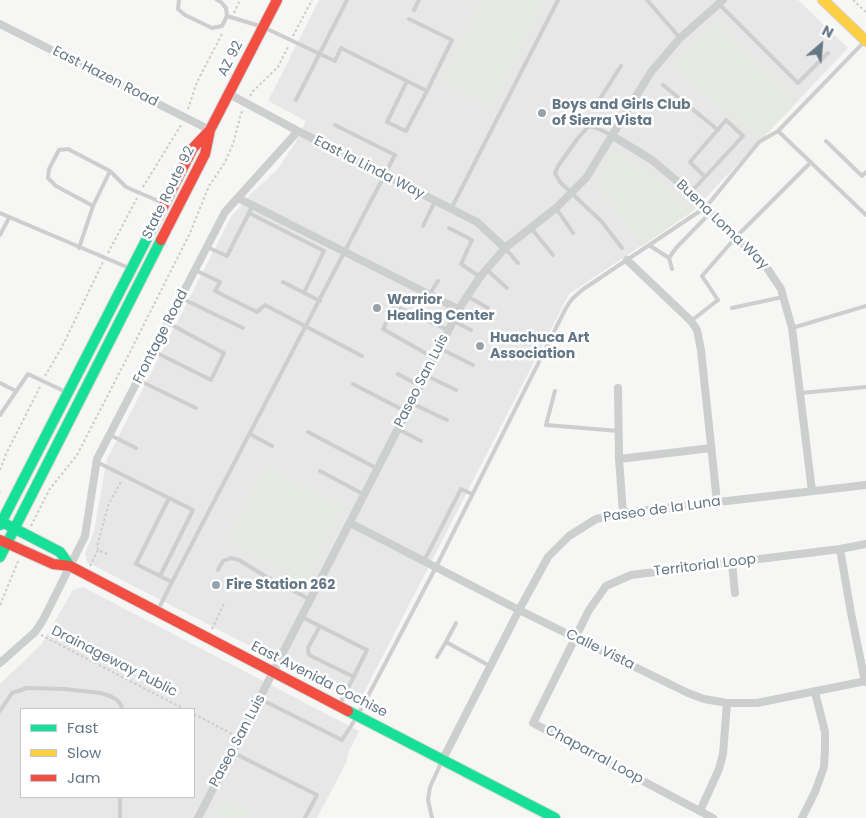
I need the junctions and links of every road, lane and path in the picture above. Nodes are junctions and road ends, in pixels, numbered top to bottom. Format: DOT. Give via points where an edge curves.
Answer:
graph roads {
  1 [pos="179,0"];
  2 [pos="217,0"];
  3 [pos="240,0"];
  4 [pos="277,0"];
  5 [pos="312,0"];
  6 [pos="347,0"];
  7 [pos="419,0"];
  8 [pos="558,0"];
  9 [pos="647,0"];
  10 [pos="823,0"];
  11 [pos="853,0"];
  12 [pos="721,2"];
  13 [pos="414,10"];
  14 [pos="866,12"];
  15 [pos="229,16"];
  16 [pos="409,19"];
  17 [pos="0,24"];
  18 [pos="263,27"];
  19 [pos="680,38"];
  20 [pos="292,39"];
  21 [pos="866,41"];
  22 [pos="828,53"];
  23 [pos="319,54"];
  24 [pos="621,66"];
  25 [pos="407,81"];
  26 [pos="663,85"];
  27 [pos="427,91"];
  28 [pos="229,94"];
  29 [pos="296,100"];
  30 [pos="246,104"];
  31 [pos="594,108"];
  32 [pos="185,117"];
  33 [pos="335,125"];
  34 [pos="210,130"];
  35 [pos="718,130"];
  36 [pos="298,131"];
  37 [pos="778,131"];
  38 [pos="613,136"];
  39 [pos="826,141"];
  40 [pos="810,163"];
  41 [pos="110,171"];
  42 [pos="866,172"];
  43 [pos="385,175"];
  44 [pos="705,177"];
  45 [pos="572,192"];
  46 [pos="140,193"];
  47 [pos="690,193"];
  48 [pos="238,198"];
  49 [pos="435,201"];
  50 [pos="165,204"];
  51 [pos="93,206"];
  52 [pos="556,208"];
  53 [pos="251,209"];
  54 [pos="451,209"];
  55 [pos="708,209"];
  56 [pos="0,214"];
  57 [pos="866,214"];
  58 [pos="9,218"];
  59 [pos="423,226"];
  60 [pos="449,228"];
  61 [pos="530,228"];
  62 [pos="574,233"];
  63 [pos="0,236"];
  64 [pos="736,237"];
  65 [pos="649,245"];
  66 [pos="207,247"];
  67 [pos="79,248"];
  68 [pos="505,248"];
  69 [pos="622,248"];
  70 [pos="346,252"];
  71 [pos="553,255"];
  72 [pos="106,257"];
  73 [pos="669,258"];
  74 [pos="627,260"];
  75 [pos="518,263"];
  76 [pos="132,269"];
  77 [pos="672,269"];
  78 [pos="195,270"];
  79 [pos="486,270"];
  80 [pos="144,275"];
  81 [pos="480,277"];
  82 [pos="438,281"];
  83 [pos="283,282"];
  84 [pos="507,288"];
  85 [pos="304,293"];
  86 [pos="429,295"];
  87 [pos="467,296"];
  88 [pos="783,297"];
  89 [pos="181,298"];
  90 [pos="320,302"];
  91 [pos="866,306"];
  92 [pos="488,308"];
  93 [pos="732,308"];
  94 [pos="458,309"];
  95 [pos="453,320"];
  96 [pos="690,321"];
  97 [pos="168,323"];
  98 [pos="243,328"];
  99 [pos="306,328"];
  100 [pos="792,328"];
  101 [pos="448,330"];
  102 [pos="471,330"];
  103 [pos="439,348"];
  104 [pos="153,351"];
  105 [pos="362,356"];
  106 [pos="434,358"];
  107 [pos="472,365"];
  108 [pos="398,374"];
  109 [pos="425,375"];
  110 [pos="138,380"];
  111 [pos="42,381"];
  112 [pos="0,383"];
  113 [pos="353,384"];
  114 [pos="420,386"];
  115 [pos="866,387"];
  116 [pos="618,388"];
  117 [pos="456,390"];
  118 [pos="16,391"];
  119 [pos="556,391"];
  120 [pos="68,393"];
  121 [pos="800,393"];
  122 [pos="411,403"];
  123 [pos="196,408"];
  124 [pos="407,412"];
  125 [pos="0,415"];
  126 [pos="447,420"];
  127 [pos="398,429"];
  128 [pos="619,431"];
  129 [pos="308,432"];
  130 [pos="250,434"];
  131 [pos="110,435"];
  132 [pos="421,440"];
  133 [pos="272,446"];
  134 [pos="136,448"];
  135 [pos="711,448"];
  136 [pos="619,458"];
  137 [pos="97,462"];
  138 [pos="378,469"];
  139 [pos="0,470"];
  140 [pos="320,471"];
  141 [pos="124,475"];
  142 [pos="866,485"];
  143 [pos="812,491"];
  144 [pos="365,494"];
  145 [pos="472,494"];
  146 [pos="169,498"];
  147 [pos="717,502"];
  148 [pos="622,513"];
  149 [pos="0,522"];
  150 [pos="350,523"];
  151 [pos="15,528"];
  152 [pos="28,536"];
  153 [pos="4,541"];
  154 [pos="866,544"];
  155 [pos="840,549"];
  156 [pos="23,550"];
  157 [pos="98,550"];
  158 [pos="107,554"];
  159 [pos="0,558"];
  160 [pos="424,561"];
  161 [pos="732,563"];
  162 [pos="70,566"];
  163 [pos="436,567"];
  164 [pos="218,570"];
  165 [pos="85,574"];
  166 [pos="160,576"];
  167 [pos="172,582"];
  168 [pos="735,593"];
  169 [pos="311,600"];
  170 [pos="224,604"];
  171 [pos="0,605"];
  172 [pos="519,610"];
  173 [pos="157,612"];
  174 [pos="302,617"];
  175 [pos="456,623"];
  176 [pos="320,626"];
  177 [pos="34,632"];
  178 [pos="574,637"];
  179 [pos="208,638"];
  180 [pos="446,642"];
  181 [pos="437,657"];
  182 [pos="0,663"];
  183 [pos="490,666"];
  184 [pos="274,672"];
  185 [pos="354,678"];
  186 [pos="865,682"];
  187 [pos="814,692"];
  188 [pos="260,699"];
  189 [pos="727,704"];
  190 [pos="340,706"];
  191 [pos="122,708"];
  192 [pos="182,708"];
  193 [pos="0,711"];
  194 [pos="195,715"];
  195 [pos="358,715"];
  196 [pos="239,738"];
  197 [pos="232,752"];
  198 [pos="443,759"];
  199 [pos="120,798"];
  200 [pos="700,811"];
  201 [pos="120,818"];
  202 [pos="198,818"];
  203 [pos="305,818"];
  204 [pos="432,818"];
  205 [pos="555,818"];
  206 [pos="713,818"];
  207 [pos="802,818"];
  1 -- 15 [label="lane" via="178,9 185,16 212,28 222,26"];
  2 -- 15 [label="lane"];
  3 -- 15 [label="path"];
  4 -- 18 [label="main road, AZ 92 / AZ 92"];
  5 -- 20 [label="path"];
  6 -- 23 [label="lane"];
  7 -- 13 [label="lane"];
  8 -- 54 [label="lane"];
  9 -- 19 [label="lane"];
  10 -- 21 [label="main road"];
  11 -- 14 [label="path"];
  12 -- 19 [label="street, Paseo San Luis"];
  12 -- 22 [label="lane" via="798,83"];
  15 -- 18 [label="lane"];
  15 -- 32 [label="path" via="197,82"];
  16 -- 27 [label="lane" via="452,40"];
  17 -- 32 [label="street, East Hazen Road"];
  18 -- 20 [label="lane"];
  18 -- 28 [label="main road, AZ 92 / AZ 92"];
  19 -- 38 [label="street, Paseo San Luis" via="651,72"];
  20 -- 23 [label="lane"];
  20 -- 30 [label="path" via="278,68 253,91"];
  21 -- 37 [label="lane"];
  23 -- 25 [label="lane" via="335,61 341,48"];
  23 -- 29 [label="lane"];
  24 -- 31 [label="lane"];
  25 -- 27 [label="lane"];
  25 -- 27 [label="lane" via="387,122 406,131"];
  26 -- 35 [label="lane"];
  28 -- 30 [label="street, East la Linda Way"];
  28 -- 34 [label="main road, AZ 92 / AZ 92"];
  30 -- 36 [label="street, East la Linda Way"];
  30 -- 152 [label="path" via="233,144 209,186 190,233 77,454 49,490"];
  32 -- 34 [label="street, East Hazen Road"];
  32 -- 46 [label="path"];
  33 -- 43 [label="lane" via="395,155"];
  34 -- 50 [label="main road, State Route 92 / AZ 92" via="193,148"];
  34 -- 80 [label="main road, State Route 92 / AZ 92" via="205,154"];
  35 -- 44 [label="lane" via="690,162"];
  35 -- 44 [label="lane" via="726,120 743,136"];
  36 -- 43 [label="street, East la Linda Way"];
  36 -- 48 [label="street, Frontage Road"];
  37 -- 40 [label="lane"];
  37 -- 55 [label="lane" via="759,142"];
  38 -- 45 [label="street, Paseo San Luis" via="586,178"];
  38 -- 45 [label="lane" via="589,126 578,138 555,173"];
  38 -- 47 [label="street, Buena Loma Way" via="652,160"];
  39 -- 42 [label="lane" via="862,176"];
  40 -- 57 [label="lane"];
  40 -- 64 [label="lane"];
  41 -- 46 [label="lane" via="126,187"];
  41 -- 51 [label="lane"];
  41 -- 51 [label="lane" via="68,149 59,150 49,169 48,178 56,186"];
  43 -- 49 [label="street, East la Linda Way"];
  43 -- 70 [label="lane"];
  44 -- 47 [label="lane"];
  45 -- 52 [label="street, Paseo San Luis"];
  45 -- 69 [label="lane"];
  46 -- 50 [label="lane"];
  46 -- 72 [label="path"];
  47 -- 55 [label="street, Buena Loma Way"];
  48 -- 53 [label="street"];
  48 -- 66 [label="street, Frontage Road" via="225,212"];
  49 -- 54 [label="street, East la Linda Way"];
  49 -- 59 [label="lane"];
  50 -- 76 [label="main road, State Route 92 / AZ 92"];
  51 -- 67 [label="lane"];
  52 -- 61 [label="street, Paseo San Luis"];
  52 -- 62 [label="lane"];
  53 -- 66 [label="lane" via="227,256"];
  53 -- 70 [label="street"];
  53 -- 85 [label="lane" via="324,251"];
  54 -- 68 [label="street, East la Linda Way" via="477,222"];
  55 -- 64 [label="street, Buena Loma Way"];
  55 -- 65 [label="lane"];
  55 -- 73 [label="lane"];
  56 -- 58 [label="lane"];
  58 -- 63 [label="lane"];
  58 -- 67 [label="lane"];
  60 -- 81 [label="lane" via="472,240 461,264"];
  61 -- 68 [label="street, Paseo San Luis"];
  61 -- 71 [label="lane"];
  64 -- 88 [label="street, Buena Loma Way" via="767,268"];
  64 -- 96 [label="lane" via="702,276 718,300"];
  65 -- 73 [label="lane"];
  65 -- 74 [label="lane"];
  66 -- 78 [label="street, Frontage Road"];
  67 -- 72 [label="lane"];
  68 -- 75 [label="lane"];
  68 -- 79 [label="street, Paseo San Luis"];
  70 -- 86 [label="street"];
  70 -- 90 [label="lane"];
  72 -- 76 [label="lane"];
  72 -- 111 [label="path"];
  73 -- 77 [label="lane"];
  74 -- 96 [label="street"];
  74 -- 145 [label="lane" via="582,290 566,308"];
  76 -- 80 [label="main road"];
  76 -- 120 [label="main road, State Route 92 / AZ 92"];
  78 -- 89 [label="street, Frontage Road"];
  78 -- 99 [label="lane" via="220,282 215,291 257,312 265,305"];
  79 -- 81 [label="street, Paseo San Luis"];
  79 -- 84 [label="lane"];
  80 -- 151 [label="main road, State Route 92 / AZ 92"];
  81 -- 87 [label="street, Paseo San Luis"];
  82 -- 86 [label="lane"];
  83 -- 85 [label="lane"];
  85 -- 90 [label="lane"];
  86 -- 94 [label="street"];
  87 -- 92 [label="lane"];
  87 -- 94 [label="street, Paseo San Luis"];
  88 -- 93 [label="lane"];
  88 -- 100 [label="street, Buena Loma Way"];
  89 -- 97 [label="street, Frontage Road"];
  89 -- 98 [label="lane"];
  90 -- 99 [label="lane"];
  91 -- 100 [label="lane"];
  94 -- 95 [label="street, Paseo San Luis"];
  95 -- 101 [label="street, Paseo San Luis"];
  95 -- 102 [label="lane"];
  96 -- 135 [label="street" via="697,330 701,350"];
  97 -- 104 [label="street, Frontage Road"];
  97 -- 104 [label="lane" via="224,353 210,380"];
  99 -- 105 [label="lane"];
  99 -- 130 [label="lane"];
  100 -- 121 [label="street, Buena Loma Way"];
  101 -- 103 [label="street, Paseo San Luis"];
  101 -- 106 [label="lane" via="395,306 383,329"];
  103 -- 106 [label="street, Paseo San Luis"];
  103 -- 107 [label="lane"];
  104 -- 110 [label="street, Frontage Road"];
  106 -- 109 [label="street, Paseo San Luis"];
  108 -- 114 [label="lane"];
  109 -- 114 [label="street, Paseo San Luis"];
  109 -- 117 [label="lane"];
  110 -- 123 [label="lane"];
  110 -- 131 [label="street, Frontage Road"];
  111 -- 118 [label="lane" via="28,374"];
  111 -- 120 [label="lane"];
  111 -- 139 [label="path"];
  112 -- 118 [label="lane"];
  113 -- 124 [label="lane"];
  114 -- 122 [label="street, Paseo San Luis"];
  115 -- 121 [label="lane"];
  116 -- 128 [label="street"];
  118 -- 125 [label="lane"];
  119 -- 128 [label="lane" via="546,425"];
  120 -- 149 [label="main road, State Route 92 / AZ 92"];
  121 -- 143 [label="street, Buena Loma Way"];
  122 -- 124 [label="street, Paseo San Luis"];
  122 -- 126 [label="lane"];
  124 -- 127 [label="street, Paseo San Luis"];
  127 -- 132 [label="lane"];
  127 -- 138 [label="street, Paseo San Luis"];
  128 -- 136 [label="street"];
  129 -- 138 [label="lane"];
  130 -- 133 [label="lane"];
  130 -- 167 [label="lane"];
  131 -- 134 [label="lane"];
  131 -- 137 [label="street, Frontage Road"];
  135 -- 136 [label="street"];
  135 -- 147 [label="street"];
  136 -- 148 [label="street"];
  137 -- 141 [label="lane"];
  137 -- 162 [label="street, Frontage Road" via="85,536"];
  138 -- 144 [label="street, Paseo San Luis"];
  140 -- 144 [label="lane"];
  141 -- 146 [label="lane"];
  141 -- 157 [label="path" via="109,503"];
  142 -- 143 [label="street, Paseo de la Luna"];
  143 -- 147 [label="street, Paseo de la Luna"];
  144 -- 150 [label="street, Paseo San Luis"];
  145 -- 160 [label="lane" via="461,489"];
  145 -- 163 [label="lane"];
  146 -- 166 [label="lane" via="136,564"];
  146 -- 166 [label="lane" via="193,510"];
  147 -- 148 [label="street, Paseo de la Luna"];
  148 -- 172 [label="street, Paseo de la Luna" via="596,519 569,536 548,557"];
  149 -- 151 [label="main road"];
  150 -- 160 [label="street, Calle Vista"];
  150 -- 169 [label="street, Paseo San Luis"];
  151 -- 152 [label="main road"];
  151 -- 153 [label="main road, State Route 92 / AZ 92"];
  152 -- 162 [label="main road" via="60,552"];
  153 -- 156 [label="main road"];
  153 -- 159 [label="main road, State Route 92 / AZ 92"];
  154 -- 155 [label="street, Territorial Loop"];
  155 -- 161 [label="street, Territorial Loop"];
  155 -- 186 [label="street"];
  156 -- 162 [label="main road" via="53,564"];
  156 -- 171 [label="path"];
  157 -- 158 [label="path"];
  157 -- 165 [label="path"];
  160 -- 163 [label="street, Calle Vista"];
  161 -- 168 [label="street"];
  161 -- 178 [label="street, Territorial Loop" via="630,575 614,582 606,586"];
  162 -- 165 [label="main road, East Avenida Cochise"];
  162 -- 177 [label="street, Frontage Road"];
  163 -- 172 [label="street, Calle Vista"];
  163 -- 195 [label="lane"];
  164 -- 169 [label="lane" via="224,560 239,560"];
  165 -- 173 [label="main road, East Avenida Cochise"];
  166 -- 167 [label="lane"];
  167 -- 173 [label="lane"];
  169 -- 174 [label="street, Paseo San Luis"];
  170 -- 179 [label="path"];
  172 -- 178 [label="street, Calle Vista"];
  172 -- 183 [label="street, Paseo de la Luna"];
  173 -- 179 [label="main road, East Avenida Cochise"];
  174 -- 176 [label="lane"];
  174 -- 184 [label="street, Paseo San Luis"];
  175 -- 180 [label="lane"];
  176 -- 185 [label="lane" via="308,648 309,655"];
  176 -- 185 [label="lane" via="367,650"];
  177 -- 182 [label="street, Frontage Road"];
  177 -- 192 [label="path, Drainageway Public"];
  178 -- 189 [label="street, Calle Vista" via="688,693"];
  178 -- 200 [label="street, Chaparral Loop" via="533,723"];
  179 -- 184 [label="main road, East Avenida Cochise"];
  180 -- 181 [label="lane"];
  180 -- 183 [label="lane"];
  183 -- 198 [label="street, Paseo de la Luna"];
  184 -- 188 [label="street, Paseo San Luis"];
  184 -- 190 [label="main road, East Avenida Cochise"];
  185 -- 190 [label="lane"];
  186 -- 187 [label="street, Calle Vista"];
  187 -- 189 [label="street, Calle Vista" via="757,703"];
  187 -- 207 [label="street" via="825,732 824,767"];
  188 -- 195 [label="lane" via="342,740"];
  188 -- 196 [label="street, Paseo San Luis"];
  189 -- 200 [label="street" via="721,762"];
  190 -- 195 [label="main road, East Avenida Cochise"];
  191 -- 193 [label="lane" via="117,700 101,693 27,688 12,693"];
  194 -- 196 [label="path"];
  195 -- 198 [label="main road, East Avenida Cochise"];
  196 -- 197 [label="street, Paseo San Luis"];
  197 -- 202 [label="street, Paseo San Luis"];
  197 -- 203 [label="lane" via="317,795"];
  198 -- 204 [label="lane" via="430,787 428,800"];
  198 -- 205 [label="main road, East Avenida Cochise"];
  199 -- 201 [label="lane"];
  200 -- 206 [label="street, Chaparral Loop"];
}
